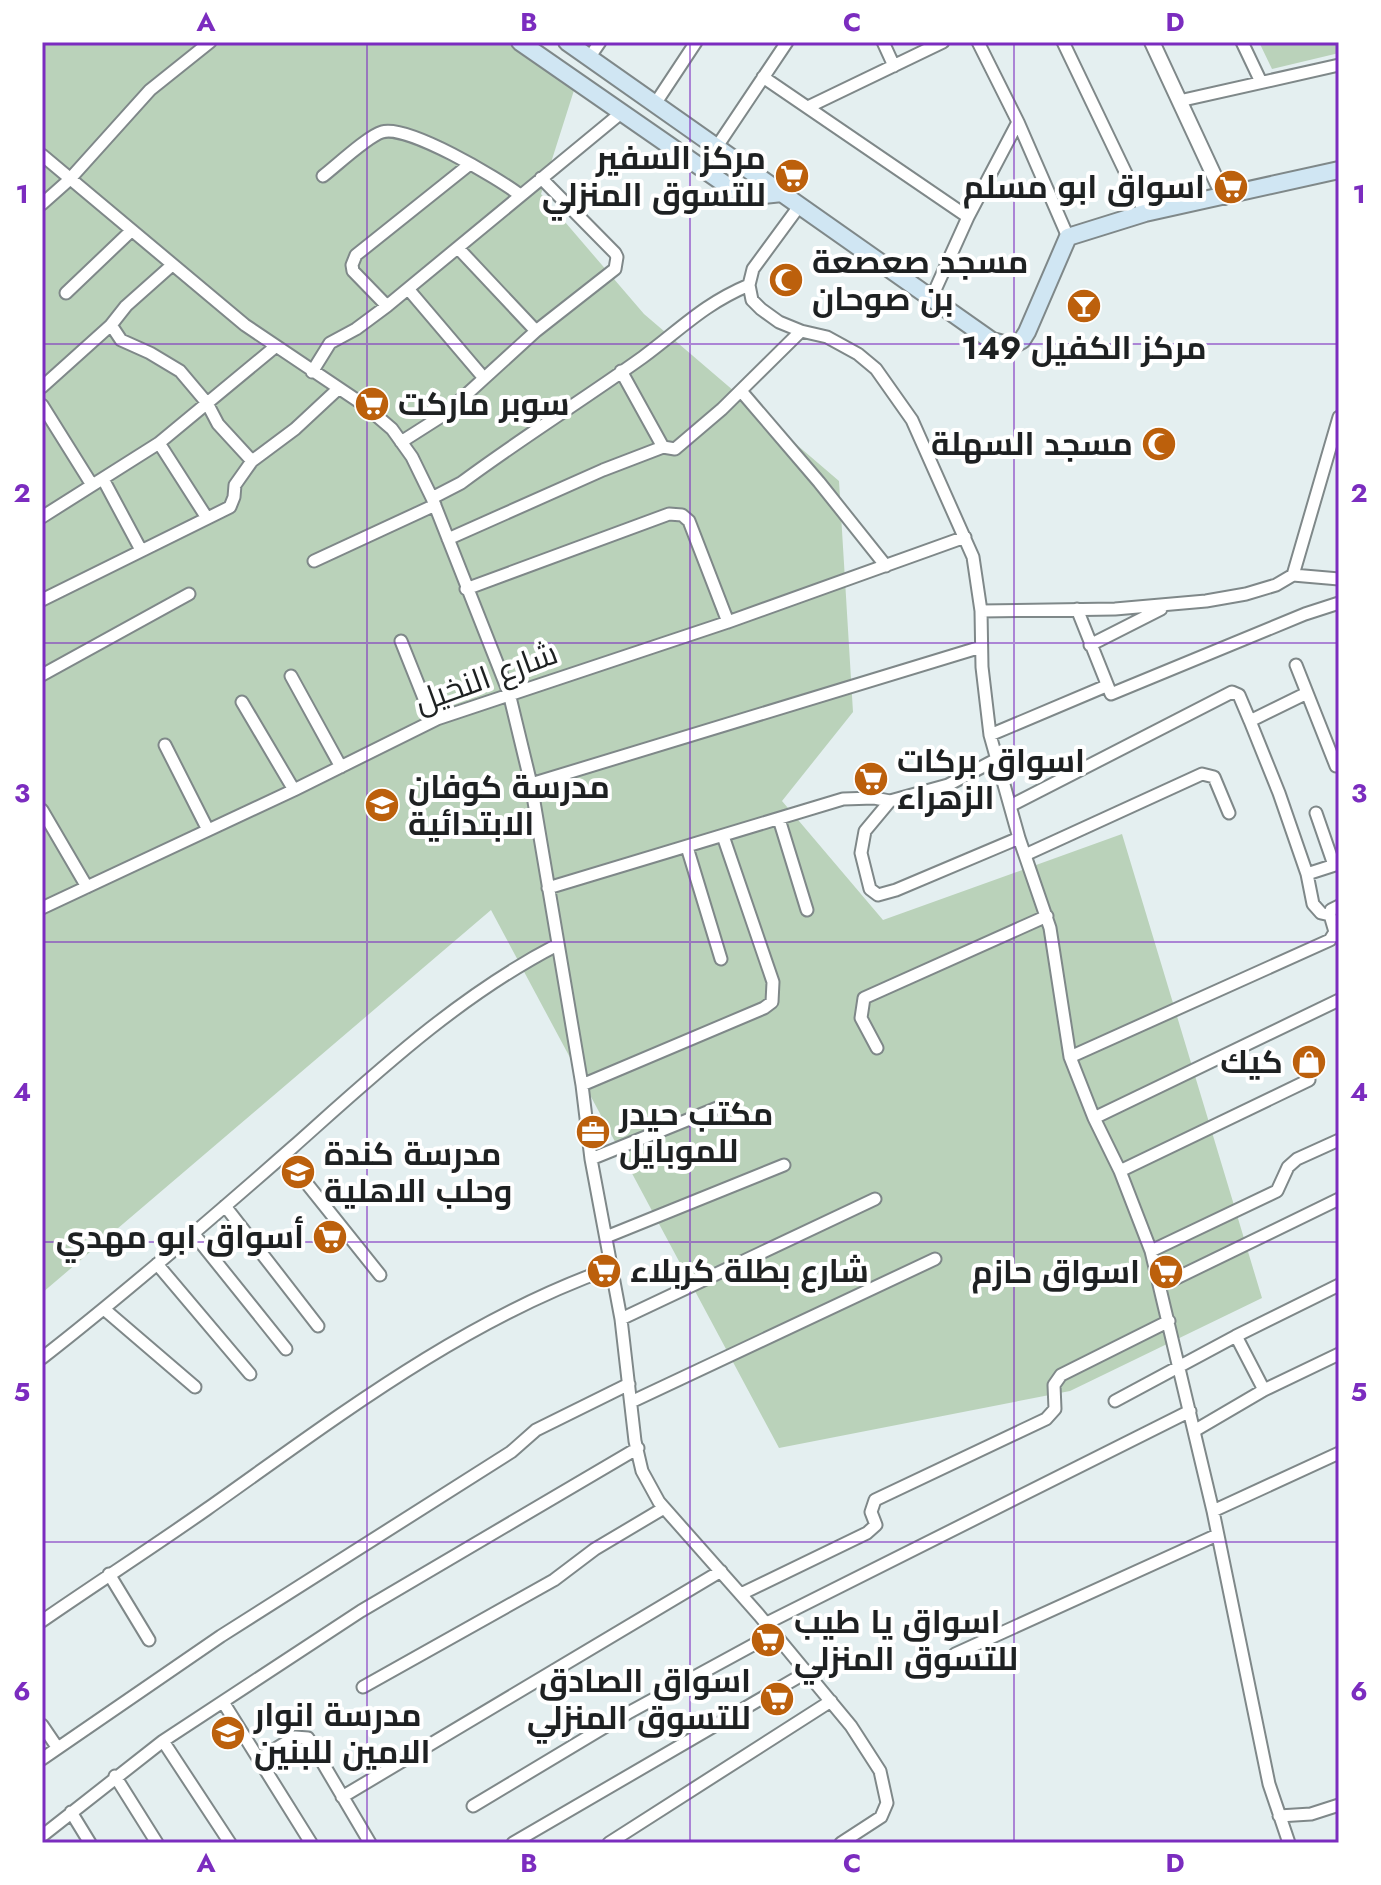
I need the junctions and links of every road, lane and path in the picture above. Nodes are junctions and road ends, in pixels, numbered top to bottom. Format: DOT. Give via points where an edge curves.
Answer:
graph roads {
  1 [pos="210,42"];
  2 [pos="520,42"];
  3 [pos="567,42"];
  4 [pos="600,42"];
  5 [pos="696,42"];
  6 [pos="787,42"];
  7 [pos="883,42"];
  8 [pos="943,42"];
  9 [pos="978,42"];
  10 [pos="1063,42"];
  11 [pos="1152,42"];
  12 [pos="1242,42"];
  13 [pos="589,58"];
  14 [pos="1339,65"];
  15 [pos="894,66"];
  16 [pos="763,77"];
  17 [pos="1261,82"];
  18 [pos="1179,101"];
  19 [pos="655,104"];
  20 [pos="808,107"];
  21 [pos="621,113"];
  22 [pos="1018,122"];
  23 [pos="716,148"];
  24 [pos="42,155"];
  25 [pos="470,164"];
  26 [pos="1339,170"];
  27 [pos="323,176"];
  28 [pos="541,178"];
  29 [pos="69,180"];
  30 [pos="782,193"];
  31 [pos="520,195"];
  32 [pos="1224,197"];
  33 [pos="42,204"];
  34 [pos="800,205"];
  35 [pos="1145,213"];
  36 [pos="968,217"];
  37 [pos="131,231"];
  38 [pos="1068,237"];
  39 [pos="458,248"];
  40 [pos="171,266"];
  41 [pos="749,285"];
  42 [pos="409,290"];
  43 [pos="66,293"];
  44 [pos="931,299"];
  45 [pos="387,306"];
  46 [pos="111,325"];
  47 [pos="536,331"];
  48 [pos="801,331"];
  49 [pos="275,347"];
  50 [pos="621,371"];
  51 [pos="312,372"];
  52 [pos="483,377"];
  53 [pos="42,387"];
  54 [pos="338,389"];
  55 [pos="741,391"];
  56 [pos="207,403"];
  57 [pos="42,405"];
  58 [pos="1339,417"];
  59 [pos="1336,436"];
  60 [pos="401,442"];
  61 [pos="159,443"];
  62 [pos="663,447"];
  63 [pos="252,461"];
  64 [pos="98,482"];
  65 [pos="434,501"];
  66 [pos="42,517"];
  67 [pos="207,518"];
  68 [pos="965,537"];
  69 [pos="448,539"];
  70 [pos="141,550"];
  71 [pos="314,561"];
  72 [pos="886,566"];
  73 [pos="1293,575"];
  74 [pos="1339,579"];
  75 [pos="466,589"];
  76 [pos="189,594"];
  77 [pos="42,600"];
  78 [pos="1339,603"];
  79 [pos="1169,604"];
  80 [pos="1077,609"];
  81 [pos="981,611"];
  82 [pos="728,622"];
  83 [pos="401,641"];
  84 [pos="1090,645"];
  85 [pos="981,647"];
  86 [pos="1296,665"];
  87 [pos="42,675"];
  88 [pos="291,676"];
  89 [pos="1106,686"];
  90 [pos="509,693"];
  91 [pos="1307,693"];
  92 [pos="242,702"];
  93 [pos="433,721"];
  94 [pos="1250,721"];
  95 [pos="990,735"];
  96 [pos="165,745"];
  97 [pos="997,759"];
  98 [pos="1339,766"];
  99 [pos="341,767"];
  100 [pos="531,784"];
  101 [pos="294,790"];
  102 [pos="890,801"];
  103 [pos="1010,806"];
  104 [pos="42,810"];
  105 [pos="1229,813"];
  106 [pos="1316,813"];
  107 [pos="779,819"];
  108 [pos="208,830"];
  109 [pos="723,836"];
  110 [pos="1019,838"];
  111 [pos="687,847"];
  112 [pos="1025,855"];
  113 [pos="1336,864"];
  114 [pos="1307,874"];
  115 [pos="87,887"];
  116 [pos="548,888"];
  117 [pos="1339,906"];
  118 [pos="42,908"];
  119 [pos="807,910"];
  120 [pos="1330,915"];
  121 [pos="1047,916"];
  122 [pos="557,945"];
  123 [pos="721,959"];
  124 [pos="1339,1000"];
  125 [pos="877,1048"];
  126 [pos="1070,1057"];
  127 [pos="1309,1080"];
  128 [pos="582,1085"];
  129 [pos="717,1108"];
  130 [pos="1094,1118"];
  131 [pos="1339,1140"];
  132 [pos="284,1155"];
  133 [pos="591,1159"];
  134 [pos="784,1165"];
  135 [pos="1120,1171"];
  136 [pos="875,1199"];
  137 [pos="1339,1199"];
  138 [pos="225,1206"];
  139 [pos="193,1233"];
  140 [pos="606,1237"];
  141 [pos="1151,1251"];
  142 [pos="935,1259"];
  143 [pos="157,1264"];
  144 [pos="611,1268"];
  145 [pos="380,1275"];
  146 [pos="1339,1285"];
  147 [pos="1160,1286"];
  148 [pos="104,1309"];
  149 [pos="621,1319"];
  150 [pos="1169,1321"];
  151 [pos="318,1326"];
  152 [pos="1236,1336"];
  153 [pos="286,1349"];
  154 [pos="1339,1354"];
  155 [pos="42,1358"];
  156 [pos="1179,1366"];
  157 [pos="250,1374"];
  158 [pos="629,1384"];
  159 [pos="195,1387"];
  160 [pos="1264,1390"];
  161 [pos="1115,1401"];
  162 [pos="631,1402"];
  163 [pos="1190,1411"];
  164 [pos="1194,1431"];
  165 [pos="638,1448"];
  166 [pos="1339,1453"];
  167 [pos="664,1508"];
  168 [pos="1213,1511"];
  169 [pos="1217,1535"];
  170 [pos="721,1571"];
  171 [pos="109,1574"];
  172 [pos="741,1594"];
  173 [pos="42,1621"];
  174 [pos="771,1628"];
  175 [pos="149,1640"];
  176 [pos="955,1654"];
  177 [pos="807,1672"];
  178 [pos="363,1687"];
  179 [pos="831,1701"];
  180 [pos="223,1702"];
  181 [pos="42,1725"];
  182 [pos="163,1741"];
  183 [pos="57,1747"];
  184 [pos="42,1759"];
  185 [pos="259,1759"];
  186 [pos="115,1776"];
  187 [pos="342,1797"];
  188 [pos="1339,1805"];
  189 [pos="473,1806"];
  190 [pos="71,1812"];
  191 [pos="1279,1816"];
  192 [pos="42,1836"];
  193 [pos="90,1843"];
  194 [pos="157,1843"];
  195 [pos="230,1843"];
  196 [pos="311,1843"];
  197 [pos="370,1843"];
  198 [pos="513,1843"];
  199 [pos="609,1843"];
  200 [pos="841,1843"];
  201 [pos="1289,1843"];
  1 -- 29 [label="street" via="150,90"];
  2 -- 21 [label="main road"];
  3 -- 13 [label="main road"];
  4 -- 13 [label="street"];
  5 -- 19 [label="street"];
  6 -- 16 [label="street"];
  7 -- 15 [label="street"];
  8 -- 15 [label="street"];
  9 -- 22 [label="street"];
  10 -- 35 [label="street"];
  11 -- 18 [label="street"];
  12 -- 17 [label="street"];
  13 -- 19 [label="main road"];
  14 -- 17 [label="street"];
  15 -- 20 [label="street"];
  16 -- 20 [label="street"];
  16 -- 23 [label="street"];
  17 -- 18 [label="street"];
  18 -- 32 [label="street"];
  19 -- 23 [label="main road"];
  20 -- 36 [label="street"];
  21 -- 28 [label="street"];
  21 -- 30 [label="main road" via="732,189 756,196"];
  22 -- 36 [label="street"];
  22 -- 38 [label="street"];
  23 -- 30 [label="main road"];
  24 -- 29 [label="street"];
  25 -- 27 [label="street" via="399,131 385,131"];
  25 -- 31 [label="street"];
  25 -- 45 [label="street" via="356,255 353,271"];
  26 -- 32 [label="main road"];
  28 -- 31 [label="street"];
  28 -- 47 [label="street" via="617,257 615,269"];
  29 -- 33 [label="street"];
  29 -- 37 [label="street"];
  30 -- 34 [label="main road"];
  31 -- 39 [label="street"];
  32 -- 35 [label="main road"];
  34 -- 41 [label="street" via="753,269"];
  34 -- 44 [label="main road"];
  35 -- 38 [label="main road"];
  36 -- 44 [label="street"];
  37 -- 40 [label="street"];
  37 -- 43 [label="street"];
  38 -- 44 [label="main road" via="1017,344 992,341"];
  39 -- 42 [label="street"];
  39 -- 47 [label="street"];
  40 -- 46 [label="street"];
  40 -- 49 [label="street"];
  41 -- 48 [label="street" via="752,300 761,309"];
  41 -- 50 [label="street" via="696,314"];
  42 -- 45 [label="street"];
  42 -- 52 [label="street"];
  45 -- 51 [label="street" via="330,343"];
  46 -- 53 [label="street"];
  46 -- 56 [label="street" via="121,340 180,371"];
  47 -- 52 [label="street"];
  48 -- 55 [label="street"];
  48 -- 68 [label="street" via="827,337 876,369 912,420"];
  49 -- 51 [label="street"];
  49 -- 56 [label="street"];
  50 -- 62 [label="street"];
  50 -- 65 [label="street"];
  51 -- 54 [label="street"];
  52 -- 60 [label="street" via="445,414"];
  54 -- 60 [label="street" via="364,405"];
  54 -- 63 [label="street"];
  55 -- 62 [label="street" via="675,449"];
  55 -- 72 [label="street"];
  56 -- 61 [label="street"];
  56 -- 63 [label="street" via="218,424"];
  57 -- 64 [label="street"];
  58 -- 59 [label="street"];
  59 -- 73 [label="street"];
  60 -- 65 [label="street"];
  61 -- 64 [label="street"];
  61 -- 67 [label="street"];
  62 -- 69 [label="street"];
  63 -- 67 [label="street" via="235,485 230,507"];
  64 -- 66 [label="street"];
  64 -- 70 [label="street"];
  65 -- 69 [label="street"];
  65 -- 71 [label="street"];
  67 -- 70 [label="street"];
  68 -- 72 [label="street, شارع النخيل"];
  68 -- 81 [label="street"];
  69 -- 75 [label="street"];
  70 -- 77 [label="street"];
  72 -- 82 [label="street, شارع النخيل"];
  73 -- 74 [label="street"];
  73 -- 79 [label="street" via="1246,594"];
  75 -- 82 [label="street" via="669,514 682,515 689,521"];
  75 -- 90 [label="street"];
  76 -- 87 [label="street"];
  78 -- 89 [label="street" via="1111,694"];
  79 -- 80 [label="street"];
  79 -- 84 [label="street"];
  80 -- 81 [label="street"];
  80 -- 84 [label="street"];
  81 -- 85 [label="street"];
  82 -- 90 [label="street, شارع النخيل"];
  83 -- 93 [label="street"];
  84 -- 89 [label="street"];
  85 -- 95 [label="street"];
  85 -- 100 [label="street"];
  86 -- 91 [label="street"];
  88 -- 99 [label="street"];
  89 -- 95 [label="street"];
  90 -- 93 [label="street, شارع النخيل"];
  90 -- 100 [label="street"];
  91 -- 94 [label="street"];
  91 -- 98 [label="street"];
  92 -- 101 [label="street"];
  93 -- 99 [label="street, شارع النخيل"];
  94 -- 103 [label="street" via="1239,695 1232,692"];
  94 -- 114 [label="street"];
  95 -- 97 [label="street"];
  96 -- 108 [label="street"];
  97 -- 102 [label="street" via="948,785"];
  97 -- 103 [label="street"];
  99 -- 101 [label="street, شارع النخيل"];
  100 -- 116 [label="street"];
  101 -- 108 [label="street, شارع النخيل"];
  102 -- 107 [label="street" via="843,799"];
  102 -- 110 [label="street" via="865,831 861,853 870,889 878,895"];
  103 -- 110 [label="street"];
  104 -- 115 [label="street"];
  105 -- 112 [label="street" via="1214,777 1202,774"];
  106 -- 113 [label="street"];
  107 -- 109 [label="street"];
  107 -- 119 [label="street"];
  108 -- 115 [label="street, شارع النخيل"];
  109 -- 111 [label="street"];
  109 -- 128 [label="street" via="773,982 772,1002"];
  110 -- 112 [label="street"];
  111 -- 116 [label="street"];
  111 -- 123 [label="street"];
  112 -- 121 [label="street"];
  113 -- 114 [label="street"];
  114 -- 120 [label="street" via="1313,904"];
  115 -- 118 [label="street, شارع النخيل"];
  116 -- 122 [label="street"];
  117 -- 120 [label="street"];
  120 -- 126 [label="street" via="1335,932 1330,940"];
  121 -- 125 [label="street" via="864,998 861,1018"];
  121 -- 126 [label="street"];
  122 -- 128 [label="street"];
  122 -- 132 [label="street" via="511,969 451,1012"];
  124 -- 130 [label="street"];
  126 -- 130 [label="street"];
  127 -- 135 [label="street"];
  128 -- 133 [label="street"];
  129 -- 133 [label="street"];
  130 -- 135 [label="street"];
  131 -- 141 [label="street" via="1297,1159 1277,1191"];
  132 -- 138 [label="street"];
  132 -- 145 [label="street"];
  133 -- 140 [label="street"];
  134 -- 140 [label="street"];
  135 -- 141 [label="street"];
  136 -- 149 [label="street"];
  137 -- 147 [label="street"];
  138 -- 139 [label="street"];
  138 -- 151 [label="street"];
  139 -- 143 [label="street"];
  139 -- 153 [label="street"];
  140 -- 144 [label="street"];
  141 -- 147 [label="street"];
  142 -- 162 [label="street"];
  143 -- 148 [label="street"];
  143 -- 157 [label="street"];
  144 -- 149 [label="street"];
  144 -- 171 [label="street" via="534,1299 442,1347"];
  146 -- 152 [label="street"];
  147 -- 150 [label="street"];
  148 -- 155 [label="street"];
  148 -- 159 [label="street"];
  149 -- 158 [label="street"];
  150 -- 156 [label="street"];
  150 -- 172 [label="street" via="1061,1375 1054,1385 1055,1409 1046,1419 875,1500 871,1512 876,1525 867,1533"];
  152 -- 156 [label="street"];
  152 -- 160 [label="street"];
  154 -- 160 [label="street"];
  156 -- 161 [label="street"];
  156 -- 163 [label="street"];
  158 -- 162 [label="street"];
  158 -- 183 [label="street" via="536,1430 511,1452"];
  160 -- 164 [label="street"];
  162 -- 165 [label="street"];
  163 -- 164 [label="street"];
  163 -- 174 [label="street"];
  164 -- 168 [label="street"];
  165 -- 167 [label="street" via="642,1471"];
  165 -- 180 [label="street" via="361,1611"];
  166 -- 168 [label="street"];
  167 -- 170 [label="street"];
  167 -- 178 [label="street" via="554,1580"];
  168 -- 169 [label="street"];
  169 -- 176 [label="street"];
  169 -- 191 [label="street"];
  170 -- 172 [label="street"];
  170 -- 187 [label="street"];
  171 -- 173 [label="street"];
  171 -- 175 [label="street"];
  172 -- 174 [label="street"];
  174 -- 177 [label="street"];
  174 -- 189 [label="street"];
  177 -- 179 [label="street"];
  177 -- 198 [label="street"];
  179 -- 199 [label="street"];
  179 -- 200 [label="street" via="880,1771 887,1803 881,1817"];
  180 -- 182 [label="street"];
  180 -- 185 [label="street"];
  181 -- 183 [label="street"];
  182 -- 186 [label="street"];
  182 -- 195 [label="street"];
  183 -- 184 [label="street"];
  185 -- 187 [label="street" via="295,1737 308,1738"];
  185 -- 196 [label="street"];
  186 -- 190 [label="street"];
  186 -- 194 [label="street"];
  187 -- 197 [label="street"];
  188 -- 191 [label="street"];
  190 -- 192 [label="street"];
  190 -- 193 [label="street"];
  191 -- 201 [label="street"];
}
